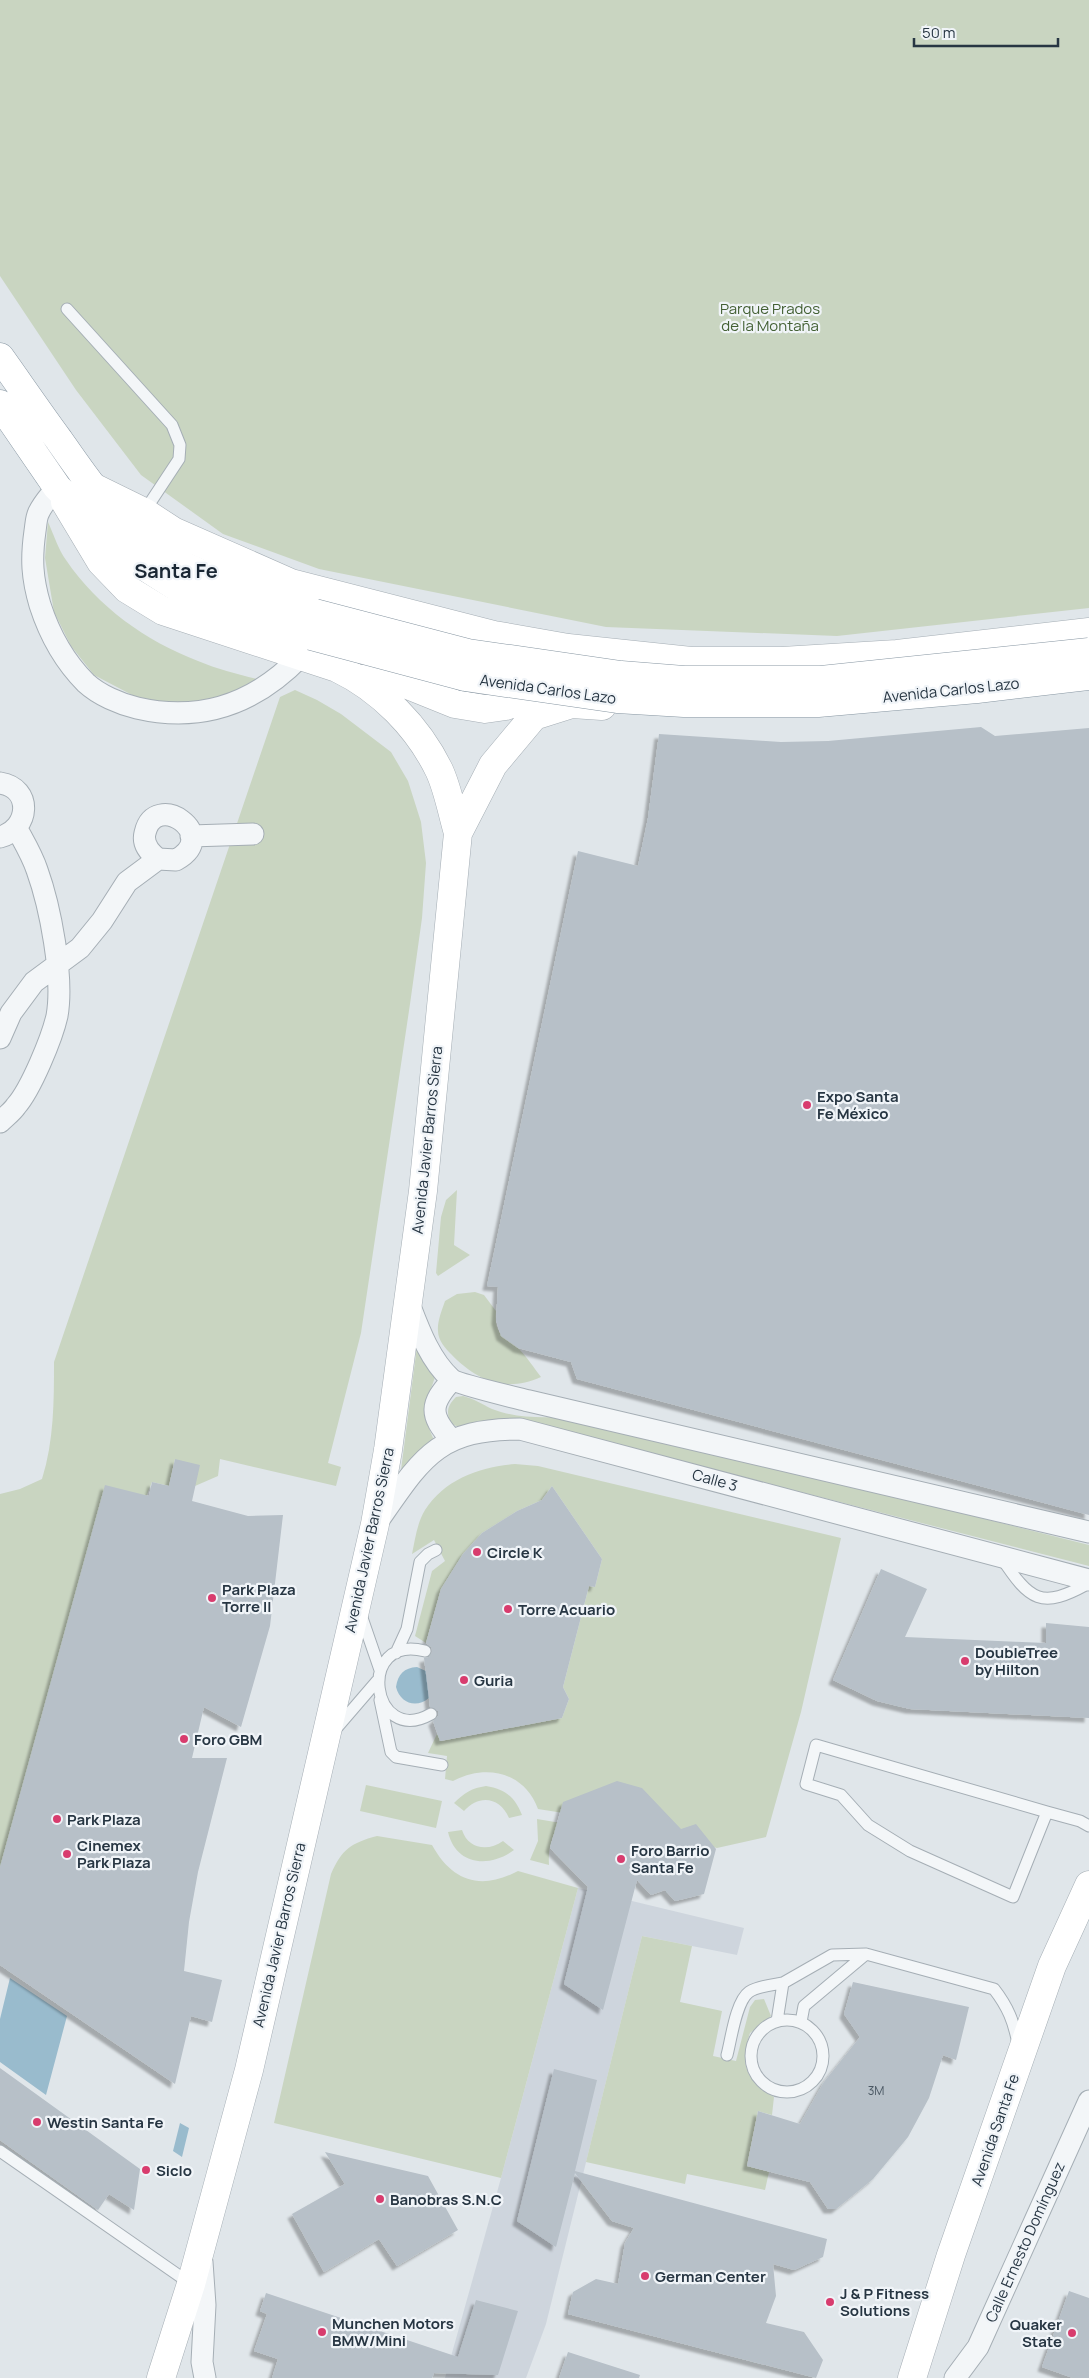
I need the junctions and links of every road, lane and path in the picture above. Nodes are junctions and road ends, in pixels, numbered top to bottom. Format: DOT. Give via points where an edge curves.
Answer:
graph roads {
  1 [pos="67,309"];
  2 [pos="0,357"];
  3 [pos="0,404"];
  4 [pos="91,486"];
  5 [pos="57,487"];
  6 [pos="144,512"];
  7 [pos="1089,632"];
  8 [pos="309,635"];
  9 [pos="568,648"];
  10 [pos="1089,652"];
  11 [pos="897,654"];
  12 [pos="1089,676"];
  13 [pos="360,679"];
  14 [pos="1089,685"];
  15 [pos="572,704"];
  16 [pos="818,713"];
  17 [pos="0,783"];
  18 [pos="8,833"];
  19 [pos="458,833"];
  20 [pos="253,834"];
  21 [pos="191,836"];
  22 [pos="158,859"];
  23 [pos="56,966"];
  24 [pos="0,1038"];
  25 [pos="0,1122"];
  26 [pos="408,1301"];
  27 [pos="452,1380"];
  28 [pos="451,1439"];
  29 [pos="375,1524"];
  30 [pos="1089,1532"];
  31 [pos="436,1550"];
  32 [pos="1001,1556"];
  33 [pos="1089,1581"];
  34 [pos="357,1604"];
  35 [pos="425,1651"];
  36 [pos="396,1653"];
  37 [pos="379,1676"];
  38 [pos="378,1693"];
  39 [pos="431,1714"];
  40 [pos="325,1741"];
  41 [pos="442,1765"];
  42 [pos="1047,1812"];
  43 [pos="1089,1826"];
  44 [pos="1089,1885"];
  45 [pos="866,1954"];
  46 [pos="783,1983"];
  47 [pos="777,2021"];
  48 [pos="801,2022"];
  49 [pos="727,2055"];
  50 [pos="1020,2058"];
  51 [pos="1089,2101"];
  52 [pos="0,2151"];
  53 [pos="201,2246"];
  54 [pos="191,2284"];
  55 [pos="161,2378"];
  56 [pos="205,2378"];
  57 [pos="912,2378"];
  58 [pos="955,2378"];
  1 -- 6 [label="lane" via="172,425 180,445 179,459"];
  2 -- 4 [label="main road, Avenida Carlos Lazo"];
  3 -- 5 [label="main road, Avenida Carlos Lazo"];
  4 -- 6 [label="main road, Avenida Carlos Lazo"];
  4 -- 8 [label="main road, Avenida Carlos Lazo" via="134,533 172,559 228,583"];
  5 -- 8 [label="main road, Avenida Carlos Lazo" via="120,551 178,588 231,611"];
  5 -- 8 [label="street" via="38,513 31,556 35,587 53,638 87,684 120,704 158,713 189,714 218,709 247,698 278,678"];
  6 -- 9 [label="main road, Avenida Carlos Lazo" via="172,531 291,584 494,635"];
  7 -- 11 [label="main road, Avenida Carlos Lazo"];
  8 -- 10 [label="main road, Avenida Carlos Lazo, bridge" via="621,675 684,680 821,680"];
  8 -- 12 [label="main road, Avenida Carlos Lazo, bridge" via="465,677 617,699 684,703 818,703"];
  8 -- 13 [label="main road, Avenida Carlos Lazo"];
  9 -- 11 [label="main road, Avenida Carlos Lazo" via="691,661 782,662"];
  9 -- 13 [label="main road" via="554,676 541,691 496,708 455,704 388,677"];
  11 -- 16 [label="main road"];
  13 -- 19 [label="main road, Avenida Carlos Lazo" via="393,707 419,737 440,771"];
  14 -- 16 [label="main road, Avenida Carlos Lazo"];
  15 -- 16 [label="main road, Avenida Carlos Lazo" via="736,713"];
  15 -- 19 [label="main road, Avenida Javier Barros Sierra" via="534,716 493,765"];
  17 -- 18 [label="street" via="16,790 24,809 22,819"];
  18 -- 23 [label="street" via="36,867 48,901"];
  19 -- 26 [label="main road, Avenida Javier Barros Sierra" via="423,1192"];
  20 -- 21 [label="street"];
  21 -- 22 [label="street" via="183,856 167,861"];
  21 -- 22 [label="street" via="187,824 175,816 160,816 152,820 144,839 150,854"];
  22 -- 23 [label="street" via="127,882 80,948"];
  23 -- 24 [label="street" via="34,982 11,1013"];
  23 -- 25 [label="street" via="56,1017 39,1065 17,1106"];
  26 -- 27 [label="street" via="428,1346"];
  26 -- 29 [label="main road, Avenida Javier Barros Sierra"];
  27 -- 28 [label="street" via="439,1396 434,1410 436,1420"];
  27 -- 30 [label="street" via="529,1402"];
  28 -- 29 [label="street, Calle 3" via="412,1471"];
  28 -- 32 [label="street, Calle 3" via="496,1429 520,1429"];
  29 -- 34 [label="main road, Avenida Javier Barros Sierra"];
  31 -- 36 [label="lane" via="420,1562 407,1629"];
  32 -- 33 [label="street, Calle 3"];
  32 -- 33 [label="lane" via="1027,1592 1043,1599 1056,1599"];
  34 -- 37 [label="lane"];
  34 -- 40 [label="main road, Avenida Javier Barros Sierra"];
  35 -- 36 [label="lane" via="407,1649"];
  36 -- 37 [label="lane" via="387,1660"];
  37 -- 38 [label="lane"];
  37 -- 40 [label="lane"];
  38 -- 39 [label="lane" via="387,1708 402,1718 413,1720"];
  38 -- 41 [label="lane" via="391,1752 396,1757"];
  40 -- 53 [label="main road, Avenida Javier Barros Sierra" via="249,2070"];
  42 -- 42 [label="lane" via="816,1745 806,1784 840,1795 868,1824 910,1851 1013,1897"];
  42 -- 43 [label="lane"];
  44 -- 50 [label="main road, Avenida Santa Fe" via="1052,1966"];
  45 -- 46 [label="lane" via="832,1955"];
  45 -- 48 [label="lane" via="804,2006"];
  45 -- 50 [label="lane" via="994,1990 1008,2006"];
  46 -- 47 [label="lane"];
  46 -- 49 [label="lane" via="748,1992 740,2002"];
  47 -- 48 [label="lane"];
  47 -- 48 [label="lane" via="757,2034 750,2058 760,2080 769,2087 791,2092 807,2085 819,2072 822,2061 818,2039 812,2029"];
  50 -- 57 [label="main road, Avenida Santa Fe"];
  51 -- 58 [label="street, Calle Ernesto Domínguez" via="978,2347"];
  52 -- 54 [label="lane"];
  53 -- 54 [label="main road, Avenida Javier Barros Sierra"];
  53 -- 56 [label="street" via="205,2305 202,2362"];
  54 -- 55 [label="main road, Avenida Javier Barros Sierra"];
}
